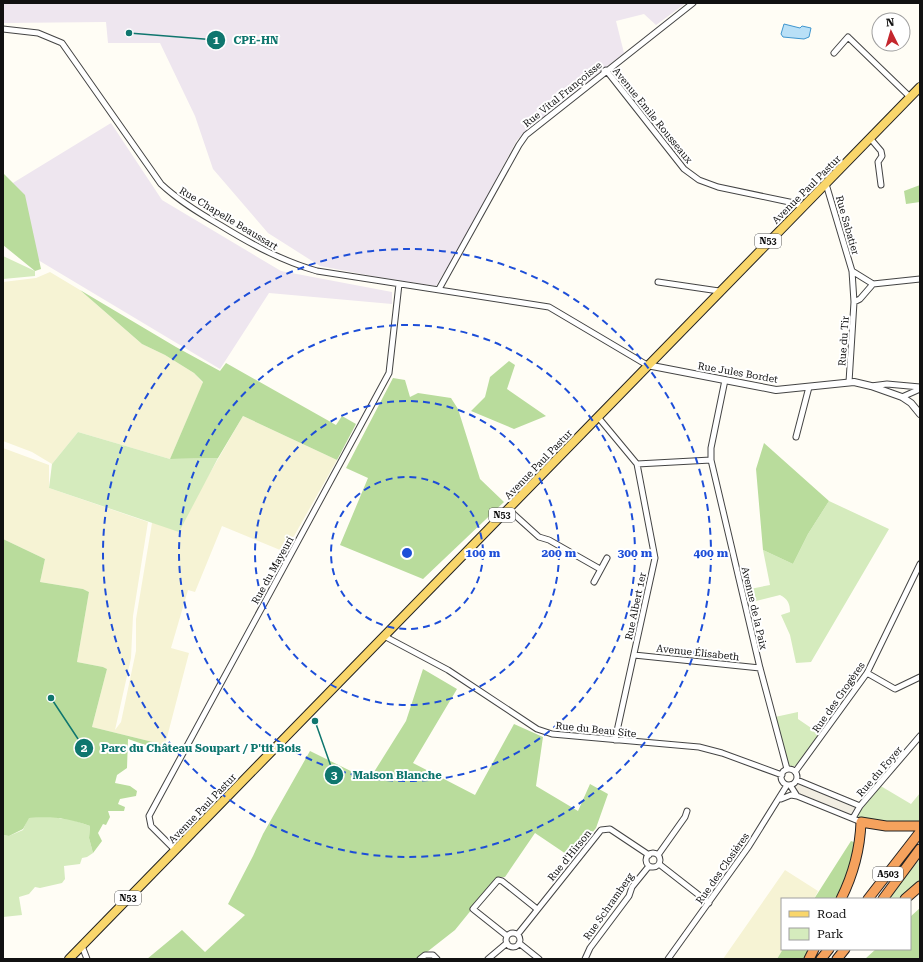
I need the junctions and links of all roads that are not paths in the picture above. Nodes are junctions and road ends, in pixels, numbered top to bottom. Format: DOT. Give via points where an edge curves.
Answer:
graph roads {
  1 [pos="693,3"];
  2 [pos="3,29"];
  3 [pos="834,53"];
  4 [pos="604,72"];
  5 [pos="920,87"];
  6 [pos="910,97"];
  7 [pos="870,138"];
  8 [pos="826,184"];
  9 [pos="881,185"];
  10 [pos="802,207"];
  11 [pos="852,271"];
  12 [pos="920,279"];
  13 [pos="658,282"];
  14 [pos="400,284"];
  15 [pos="873,284"];
  16 [pos="439,288"];
  17 [pos="719,291"];
  18 [pos="854,302"];
  19 [pos="647,365"];
  20 [pos="725,380"];
  21 [pos="849,382"];
  22 [pos="871,386"];
  23 [pos="809,387"];
  24 [pos="920,388"];
  25 [pos="902,397"];
  26 [pos="920,414"];
  27 [pos="598,417"];
  28 [pos="796,437"];
  29 [pos="711,460"];
  30 [pos="637,464"];
  31 [pos="508,509"];
  32 [pos="607,558"];
  33 [pos="920,564"];
  34 [pos="600,569"];
  35 [pos="594,582"];
  36 [pos="384,636"];
  37 [pos="634,655"];
  38 [pos="760,668"];
  39 [pos="867,673"];
  40 [pos="920,677"];
  41 [pos="920,736"];
  42 [pos="615,740"];
  43 [pos="787,769"];
  44 [pos="795,772"];
  45 [pos="782,775"];
  46 [pos="797,780"];
  47 [pos="789,785"];
  48 [pos="797,796"];
  49 [pos="780,799"];
  50 [pos="860,806"];
  51 [pos="687,811"];
  52 [pos="857,820"];
  53 [pos="920,826"];
  54 [pos="920,832"];
  55 [pos="175,850"];
  56 [pos="920,850"];
  57 [pos="648,855"];
  58 [pos="658,855"];
  59 [pos="659,864"];
  60 [pos="649,866"];
  61 [pos="920,886"];
  62 [pos="841,898"];
  63 [pos="869,898"];
  64 [pos="884,898"];
  65 [pos="906,898"];
  66 [pos="709,903"];
  67 [pos="537,909"];
  68 [pos="518,934"];
  69 [pos="507,936"];
  70 [pos="507,943"];
  71 [pos="519,943"];
  72 [pos="82,946"];
  73 [pos="814,950"];
  74 [pos="828,950"];
  75 [pos="844,950"];
  76 [pos="69,959"];
  77 [pos="87,959"];
  78 [pos="420,959"];
  79 [pos="437,959"];
  80 [pos="488,959"];
  81 [pos="539,959"];
  82 [pos="585,959"];
  83 [pos="668,959"];
  84 [pos="809,959"];
  85 [pos="821,959"];
  86 [pos="837,959"];
  1 -- 4 [label="street, Rue Vital Françoisse"];
  2 -- 14 [label="street, Rue Chapelle Beaussart" via="38,33 62,43 161,184 182,203 253,245 295,265 338,275"];
  3 -- 6 [label="street" via="848,37"];
  4 -- 10 [label="street, Avenue Emile Rousseaux" via="606,70 684,169 699,180"];
  4 -- 16 [label="street, Rue Vital Françoisse" via="526,134"];
  5 -- 6 [label="main road, Avenue Paul Pastur / N53"];
  6 -- 7 [label="main road, Avenue Paul Pastur / N53"];
  7 -- 8 [label="main road, Avenue Paul Pastur / N53"];
  7 -- 9 [label="street" via="881,151 882,156 878,162"];
  8 -- 10 [label="main road, Avenue Paul Pastur / N53"];
  8 -- 11 [label="street, Rue Sabatier"];
  10 -- 17 [label="main road, Avenue Paul Pastur / N53"];
  11 -- 15 [label="street"];
  11 -- 18 [label="street, Rue Sabatier"];
  12 -- 15 [label="street"];
  13 -- 17 [label="street"];
  14 -- 16 [label="street, Rue Chapelle Beaussart"];
  14 -- 55 [label="street, Rue du Mayeuri" via="390,373 149,816 151,826"];
  15 -- 18 [label="street"];
  16 -- 19 [label="street, Rue Chapelle Beaussart" via="549,307"];
  17 -- 19 [label="main road, Avenue Paul Pastur / N53"];
  18 -- 21 [label="street, Rue du Tir"];
  19 -- 20 [label="street, Rue Jules Bordet"];
  19 -- 27 [label="main road, Avenue Paul Pastur / N53"];
  20 -- 23 [label="street, Rue Jules Bordet" via="776,390"];
  20 -- 29 [label="street, Avenue de la Paix" via="711,448"];
  21 -- 22 [label="street, Rue Jules Bordet"];
  21 -- 23 [label="street, Rue Jules Bordet"];
  22 -- 24 [label="street" via="886,384"];
  22 -- 25 [label="street, Rue Jules Bordet"];
  23 -- 28 [label="street"];
  24 -- 25 [label="street"];
  25 -- 26 [label="street"];
  27 -- 30 [label="street, Rue Albert 1er"];
  27 -- 31 [label="main road, Avenue Paul Pastur / N53"];
  29 -- 30 [label="street"];
  29 -- 38 [label="street, Avenue de la Paix"];
  30 -- 37 [label="street, Rue Albert 1er" via="655,558"];
  31 -- 34 [label="street" via="539,537"];
  31 -- 36 [label="main road, Avenue Paul Pastur / N53"];
  32 -- 34 [label="street"];
  33 -- 39 [label="street, Rue des Grogères"];
  34 -- 35 [label="street"];
  36 -- 42 [label="street, Rue du Beau Site" via="448,670 537,729 552,734"];
  36 -- 55 [label="main road, Avenue Paul Pastur / N53"];
  37 -- 38 [label="street, Avenue Élisabeth"];
  37 -- 42 [label="street, Rue Albert 1er"];
  38 -- 43 [label="street, Avenue de la Paix"];
  39 -- 40 [label="street" via="895,689"];
  39 -- 44 [label="street, Rue des Grogères"];
  41 -- 50 [label="street, Rue du Foyer"];
  42 -- 45 [label="street, Rue du Beau Site" via="699,747"];
  43 -- 44 [label="street"];
  43 -- 45 [label="street"];
  44 -- 46 [label="street"];
  45 -- 47 [label="street" via="783,781"];
  46 -- 47 [label="street"];
  46 -- 50 [label="street"];
  47 -- 48 [label="street"];
  47 -- 49 [label="street, Rue des Closières"];
  48 -- 49 [label="street" via="791,795"];
  48 -- 52 [label="street"];
  49 -- 66 [label="street, Rue des Closières"];
  50 -- 52 [label="street, Rue du Foyer"];
  51 -- 58 [label="street"];
  52 -- 53 [label="highway" via="886,826"];
  52 -- 62 [label="highway" via="859,852"];
  54 -- 63 [label="highway, A503"];
  55 -- 72 [label="main road, Avenue Paul Pastur / N53"];
  56 -- 64 [label="highway, A503"];
  57 -- 58 [label="street"];
  57 -- 60 [label="street" via="646,860"];
  57 -- 67 [label="street, Rue d'Hirson" via="610,829 600,830"];
  58 -- 59 [label="street"];
  59 -- 60 [label="street"];
  59 -- 66 [label="street"];
  60 -- 82 [label="street, Rue Schramberg" via="632,887 630,896 590,948"];
  61 -- 65 [label="highway"];
  66 -- 83 [label="street, Rue des Closières"];
  67 -- 68 [label="street, Rue d'Hirson"];
  67 -- 69 [label="street" via="498,880 473,909"];
  68 -- 69 [label="street"];
  68 -- 71 [label="street"];
  69 -- 70 [label="street"];
  70 -- 71 [label="street" via="513,947"];
  70 -- 80 [label="street"];
  71 -- 81 [label="street"];
  72 -- 76 [label="main road, Avenue Paul Pastur / N53"];
  72 -- 77 [label="street"];
  73 -- 84 [label="highway"];
  74 -- 85 [label="highway"];
  75 -- 86 [label="highway"];
  78 -- 79 [label="street" via="425,955 433,955"];
}
